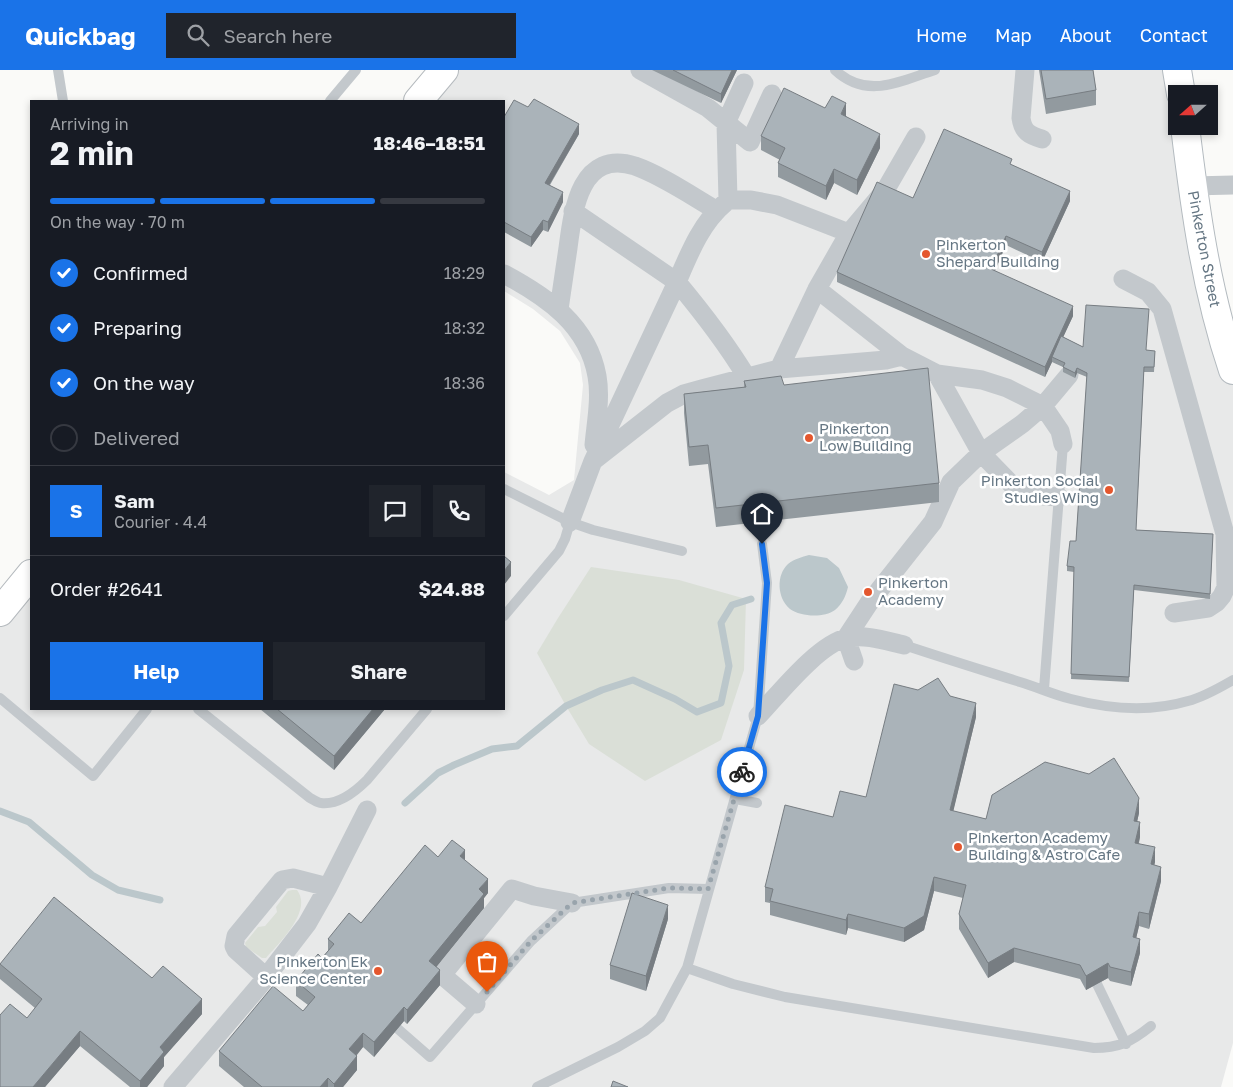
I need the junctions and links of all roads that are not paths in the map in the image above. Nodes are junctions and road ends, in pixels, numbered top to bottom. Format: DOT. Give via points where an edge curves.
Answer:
graph roads {
  1 [pos="58,70"];
  2 [pos="356,70"];
  3 [pos="444,70"];
  4 [pos="640,70"];
  5 [pos="835,70"];
  6 [pos="935,70"];
  7 [pos="1025,70"];
  8 [pos="1177,70"];
  9 [pos="744,83"];
  10 [pos="1180,85"];
  11 [pos="772,94"];
  12 [pos="63,100"];
  13 [pos="331,100"];
  14 [pos="419,100"];
  15 [pos="726,123"];
  16 [pos="1186,135"];
  17 [pos="916,137"];
  18 [pos="1042,139"];
  19 [pos="1233,185"];
  20 [pos="1192,186"];
  21 [pos="722,205"];
  22 [pos="573,211"];
  23 [pos="849,233"];
  24 [pos="505,275"];
  25 [pos="1123,279"];
  26 [pos="677,282"];
  27 [pos="817,289"];
  28 [pos="559,309"];
  29 [pos="902,356"];
  30 [pos="780,369"];
  31 [pos="1233,370"];
  32 [pos="937,374"];
  33 [pos="1069,375"];
  34 [pos="746,376"];
  35 [pos="1043,406"];
  36 [pos="1063,444"];
  37 [pos="981,453"];
  38 [pos="593,461"];
  39 [pos="505,490"];
  40 [pos="1059,497"];
  41 [pos="570,522"];
  42 [pos="762,544"];
  43 [pos="682,551"];
  44 [pos="30,575"];
  45 [pos="0,612"];
  46 [pos="1174,613"];
  47 [pos="505,615"];
  48 [pos="846,638"];
  49 [pos="904,646"];
  50 [pos="854,662"];
  51 [pos="1233,680"];
  52 [pos="1044,689"];
  53 [pos="0,698"];
  54 [pos="147,710"];
  55 [pos="199,710"];
  56 [pos="426,710"];
  57 [pos="758,716"];
  58 [pos="735,798"];
  59 [pos="757,803"];
  60 [pos="368,810"];
  61 [pos="328,887"];
  62 [pos="708,889"];
  63 [pos="572,903"];
  64 [pos="687,968"];
  65 [pos="266,977"];
  66 [pos="1097,984"];
  67 [pos="476,1004"];
  68 [pos="1151,1026"];
  69 [pos="398,1028"];
  70 [pos="1126,1044"];
  71 [pos="173,1087"];
  72 [pos="537,1087"];
  1 -- 12 [label="lane"];
  2 -- 13 [label="lane"];
  3 -- 14 [label="street"];
  4 -- 15 [label="street" via="708,108"];
  5 -- 6 [label="lane" via="854,84 867,87 893,84"];
  7 -- 18 [label="street" via="1022,126 1031,136"];
  8 -- 10 [label="street"];
  9 -- 15 [label="street"];
  11 -- 15 [label="street" via="750,142"];
  15 -- 21 [label="street"];
  16 -- 20 [label="street, Pinkerton Street"];
  17 -- 23 [label="street" via="886,189"];
  19 -- 20 [label="street"];
  20 -- 31 [label="street, Pinkerton Street" via="1206,272"];
  21 -- 22 [label="street" via="622,163 602,167 591,174"];
  21 -- 23 [label="street" via="751,200 777,206"];
  21 -- 26 [label="street" via="696,239"];
  22 -- 26 [label="street"];
  22 -- 28 [label="street"];
  23 -- 27 [label="street"];
  24 -- 28 [label="street"];
  25 -- 46 [label="street" via="1148,292 1162,309 1225,534 1226,587 1222,596 1208,608"];
  26 -- 34 [label="street"];
  26 -- 38 [label="street"];
  27 -- 29 [label="street"];
  27 -- 30 [label="street"];
  28 -- 38 [label="street" via="580,333 597,377 598,409"];
  29 -- 30 [label="street"];
  29 -- 32 [label="street"];
  30 -- 34 [label="street"];
  32 -- 35 [label="street" via="982,380"];
  32 -- 37 [label="street"];
  33 -- 35 [label="street"];
  34 -- 38 [label="street" via="684,394 667,403"];
  35 -- 36 [label="street" via="1060,431"];
  35 -- 37 [label="street"];
  36 -- 40 [label="lane"];
  37 -- 40 [label="street" via="1015,488 1029,495"];
  37 -- 48 [label="street" via="951,482 933,522 869,603"];
  38 -- 41 [label="street"];
  39 -- 41 [label="lane"];
  40 -- 52 [label="lane"];
  41 -- 43 [label="lane"];
  41 -- 47 [label="lane" via="558,551"];
  42 -- 57 [label="lane" via="767,583"];
  44 -- 45 [label="street"];
  48 -- 49 [label="street" via="866,637"];
  48 -- 50 [label="street"];
  48 -- 57 [label="street" via="826,648"];
  49 -- 52 [label="lane"];
  51 -- 52 [label="lane" via="1190,701 1140,708 1070,699"];
  53 -- 54 [label="lane" via="93,776"];
  55 -- 56 [label="lane" via="310,798 330,803 357,790 368,780"];
  57 -- 58 [label="lane"];
  58 -- 59 [label="lane"];
  58 -- 62 [label="lane"];
  60 -- 61 [label="street"];
  61 -- 65 [label="street" via="307,924"];
  61 -- 65 [label="street" via="293,878 282,880 236,936 236,950"];
  62 -- 63 [label="lane" via="669,888"];
  62 -- 64 [label="lane"];
  63 -- 67 [label="lane" via="531,941"];
  63 -- 67 [label="street" via="512,889 438,972"];
  64 -- 70 [label="lane" via="733,984 794,998 1094,1048"];
  64 -- 72 [label="lane" via="660,1018 645,1031"];
  65 -- 71 [label="street"];
  66 -- 70 [label="lane"];
  67 -- 69 [label="lane" via="430,1057"];
  68 -- 70 [label="lane"];
}
